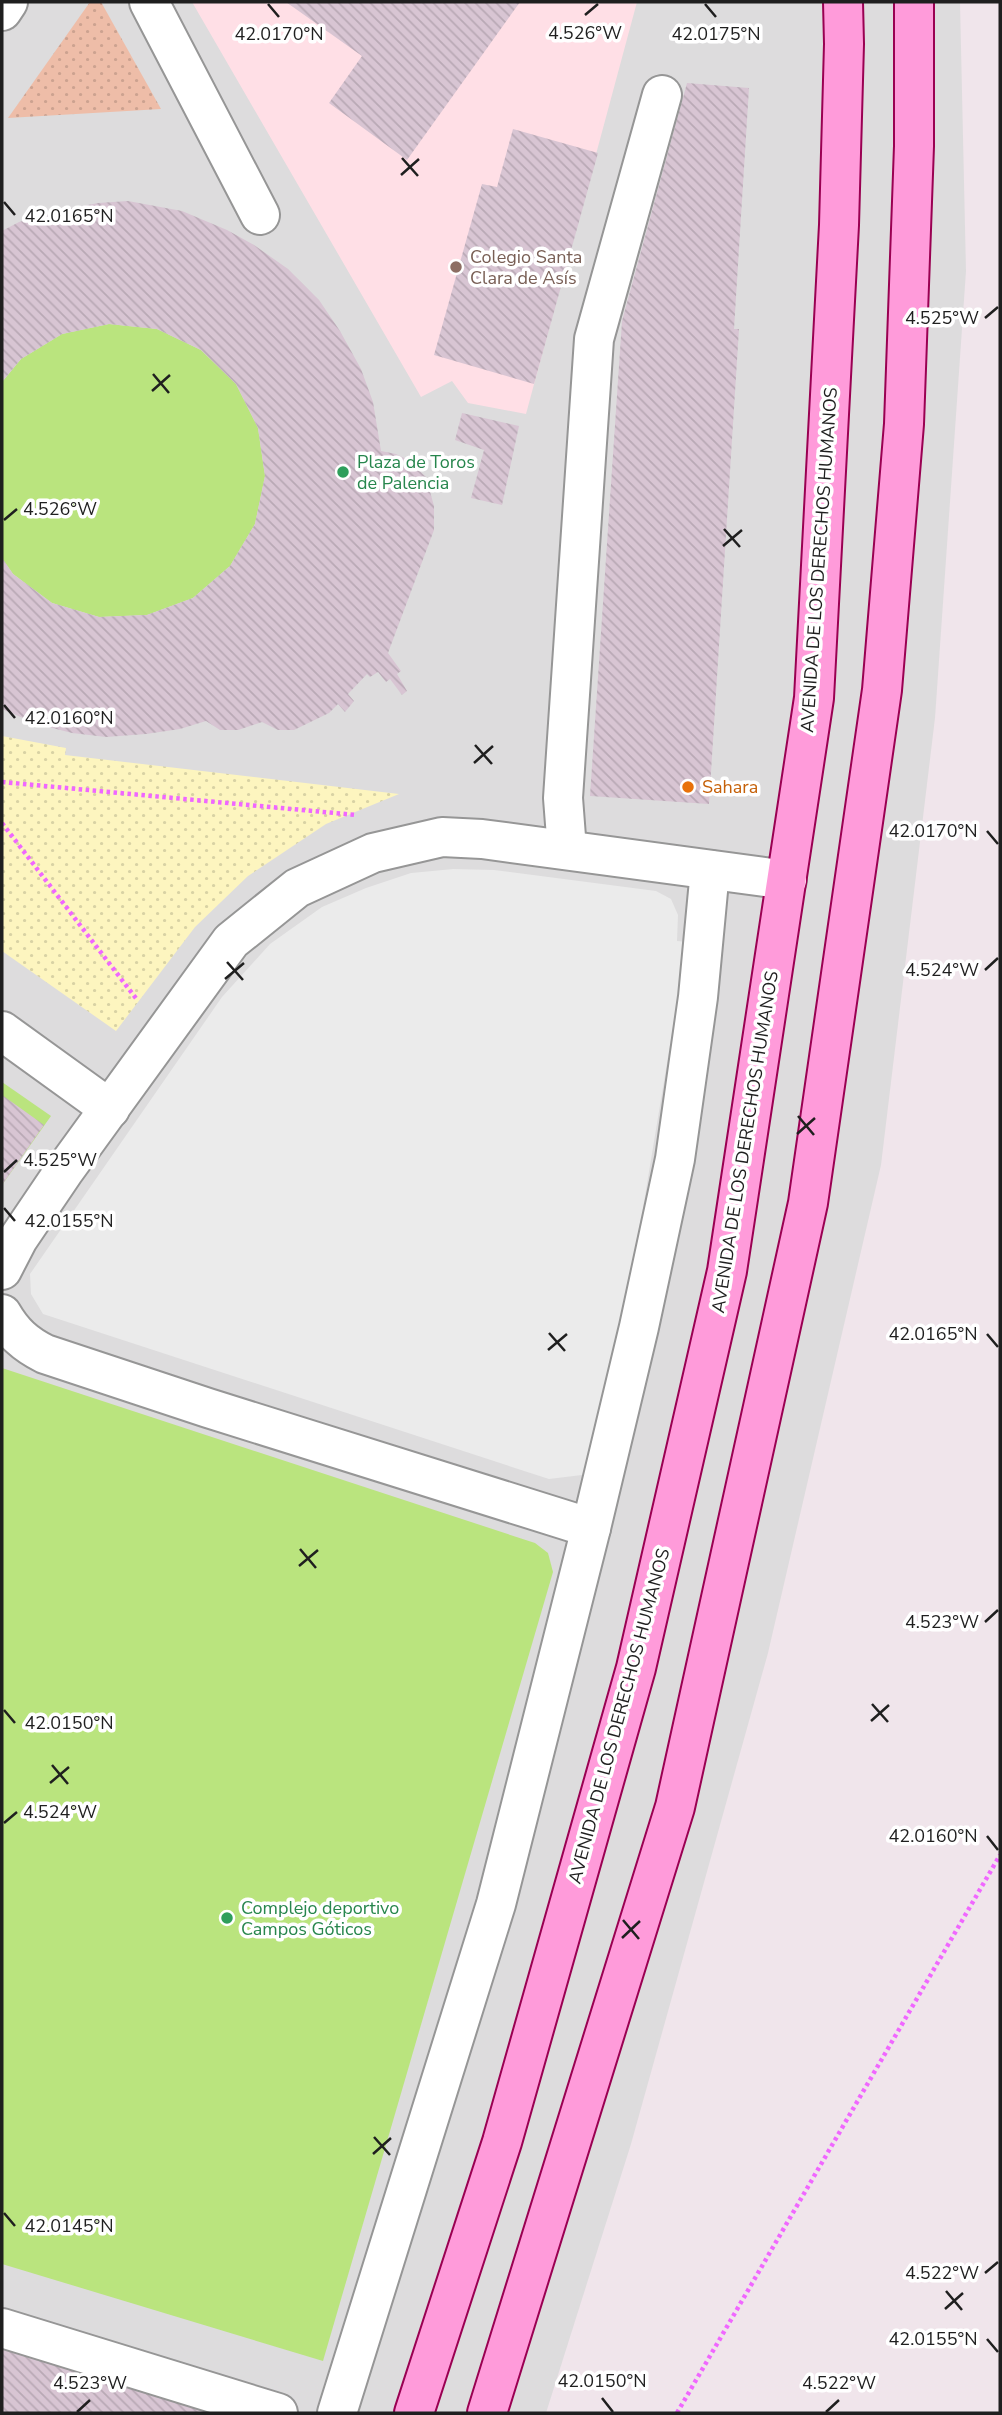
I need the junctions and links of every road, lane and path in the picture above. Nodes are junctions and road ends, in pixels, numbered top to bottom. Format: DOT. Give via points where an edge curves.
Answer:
graph roads {
  1 [pos="8,2"];
  2 [pos="149,2"];
  3 [pos="843,2"];
  4 [pos="914,2"];
  5 [pos="2,11"];
  6 [pos="662,95"];
  7 [pos="260,215"];
  8 [pos="2,782"];
  9 [pos="365,816"];
  10 [pos="2,823"];
  11 [pos="567,850"];
  12 [pos="710,870"];
  13 [pos="787,880"];
  14 [pos="2,1031"];
  15 [pos="164,1035"];
  16 [pos="110,1110"];
  17 [pos="2,1270"];
  18 [pos="2,1314"];
  19 [pos="591,1528"];
  20 [pos="1000,1856"];
  21 [pos="2,2328"];
  22 [pos="278,2413"];
  23 [pos="337,2413"];
  24 [pos="414,2413"];
  25 [pos="487,2413"];
  26 [pos="677,2413"];
  1 -- 5 [label="street"];
  2 -- 7 [label="street"];
  3 -- 13 [label="main road, AVENIDA DE LOS DERECHOS HUMANOS" via="839,225 814,698"];
  4 -- 25 [label="main road" via="904,424 883,677 808,1203 675,1807"];
  6 -- 11 [label="street" via="594,339 563,798"];
  8 -- 9 [label="path"];
  10 -- 15 [label="path"];
  11 -- 12 [label="street"];
  11 -- 15 [label="street" via="442,837 373,853 335,870 297,888 232,941"];
  12 -- 13 [label="street"];
  12 -- 19 [label="street" via="700,984 675,1159"];
  13 -- 24 [label="main road, AVENIDA DE LOS DERECHOS HUMANOS" via="727,1271 636,1668 502,2142"];
  14 -- 16 [label="street"];
  15 -- 16 [label="street"];
  16 -- 17 [label="street" via="18,1239"];
  18 -- 19 [label="street" via="27,1345 45,1354"];
  19 -- 23 [label="street" via="496,1904"];
  20 -- 26 [label="path"];
  21 -- 22 [label="street"];
}
